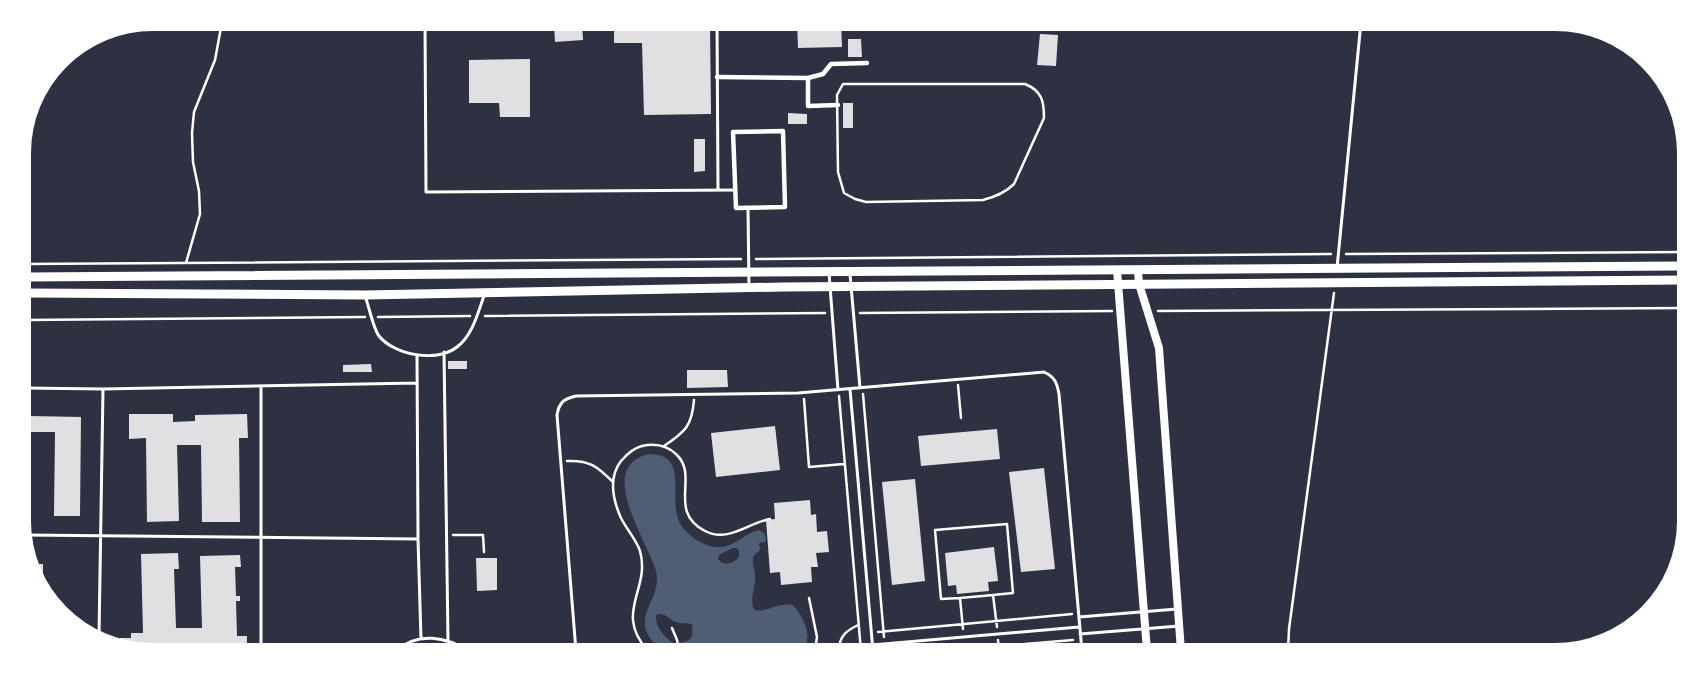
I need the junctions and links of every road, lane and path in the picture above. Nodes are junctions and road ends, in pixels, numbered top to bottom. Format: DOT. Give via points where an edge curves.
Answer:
graph roads {
  1 [pos="1360,31"];
  2 [pos="220,32"];
  3 [pos="425,32"];
  4 [pos="717,32"];
  5 [pos="867,63"];
  6 [pos="718,77"];
  7 [pos="808,78"];
  8 [pos="838,105"];
  9 [pos="718,190"];
  10 [pos="735,190"];
  11 [pos="748,208"];
  12 [pos="1677,252"];
  13 [pos="1338,254"];
  14 [pos="748,259"];
  15 [pos="186,263"];
  16 [pos="32,264"];
  17 [pos="1677,266"];
  18 [pos="1337,269"];
  19 [pos="1117,270"];
  20 [pos="1138,270"];
  21 [pos="850,271"];
  22 [pos="748,272"];
  23 [pos="829,272"];
  24 [pos="32,278"];
  25 [pos="1677,280"];
  26 [pos="1336,282"];
  27 [pos="1118,284"];
  28 [pos="1139,284"];
  29 [pos="831,286"];
  30 [pos="852,286"];
  31 [pos="748,287"];
  32 [pos="32,293"];
  33 [pos="486,293"];
  34 [pos="365,295"];
  35 [pos="444,352"];
  36 [pos="417,355"];
  37 [pos="957,379"];
  38 [pos="418,383"];
  39 [pos="261,387"];
  40 [pos="31,388"];
  41 [pos="861,388"];
  42 [pos="103,389"];
  43 [pos="850,389"];
  44 [pos="838,390"];
  45 [pos="804,393"];
  46 [pos="695,395"];
  47 [pos="961,418"];
  48 [pos="664,446"];
  49 [pos="561,461"];
  50 [pos="856,462"];
  51 [pos="844,464"];
  52 [pos="613,482"];
  53 [pos="770,519"];
  54 [pos="33,535"];
  55 [pos="447,535"];
  56 [pos="100,536"];
  57 [pos="261,538"];
  58 [pos="418,539"];
  59 [pos="484,552"];
  60 [pos="993,595"];
  61 [pos="809,598"];
  62 [pos="960,598"];
  63 [pos="1178,609"];
  64 [pos="1144,612"];
  65 [pos="1078,616"];
  66 [pos="996,621"];
  67 [pos="963,624"];
  68 [pos="859,625"];
  69 [pos="1179,626"];
  70 [pos="1079,627"];
  71 [pos="672,628"];
  72 [pos="1146,628"];
  73 [pos="99,630"];
  74 [pos="884,632"];
  75 [pos="871,633"];
  76 [pos="859,634"];
  77 [pos="997,634"];
  78 [pos="1080,634"];
  79 [pos="964,637"];
  80 [pos="421,639"];
  81 [pos="1080,639"];
  82 [pos="448,641"];
  83 [pos="860,642"];
  84 [pos="872,642"];
  85 [pos="885,642"];
  86 [pos="902,642"];
  87 [pos="964,642"];
  88 [pos="998,642"];
  89 [pos="1041,642"];
  90 [pos="1081,642"];
  91 [pos="1147,642"];
  92 [pos="1180,642"];
  93 [pos="1288,642"];
  94 [pos="261,643"];
  95 [pos="411,643"];
  96 [pos="456,643"];
  97 [pos="575,643"];
  98 [pos="641,643"];
  99 [pos="677,643"];
  100 [pos="816,643"];
  101 [pos="839,643"];
  1 -- 13 [label="lane"];
  2 -- 15 [label="path" via="215,60 194,112 193,162 200,214"];
  3 -- 9 [label="lane" via="426,192"];
  4 -- 6 [label="lane"];
  5 -- 7 [label="street" via="831,64 823,74"];
  6 -- 7 [label="street"];
  6 -- 9 [label="lane"];
  7 -- 8 [label="street" via="808,106"];
  8 -- 8 [label="path" via="843,84 1025,84 1035,88 1041,97 1044,118 1014,184 1007,191 983,200 866,202 844,192 841,183 838,172"];
  9 -- 10 [label="lane"];
  10 -- 11 [label="street" via="736,208"];
  10 -- 11 [label="street" via="733,132 783,131 786,207"];
  11 -- 14 [label="lane"];
  12 -- 13 [label="path"];
  13 -- 14 [label="path"];
  13 -- 18 [label="lane"];
  14 -- 15 [label="path"];
  14 -- 22 [label="lane"];
  15 -- 16 [label="path"];
  17 -- 18 [label="main road"];
  18 -- 20 [label="main road"];
  19 -- 20 [label="main road"];
  19 -- 21 [label="main road"];
  19 -- 27 [label="street"];
  20 -- 28 [label="street"];
  21 -- 23 [label="main road"];
  21 -- 30 [label="lane"];
  22 -- 23 [label="main road"];
  22 -- 24 [label="main road"];
  22 -- 31 [label="lane"];
  23 -- 29 [label="lane"];
  25 -- 26 [label="main road"];
  26 -- 28 [label="main road"];
  26 -- 93 [label="path"];
  27 -- 28 [label="main road"];
  27 -- 30 [label="main road"];
  27 -- 64 [label="street"];
  28 -- 63 [label="street" via="1159,348"];
  29 -- 30 [label="main road"];
  29 -- 31 [label="main road"];
  29 -- 44 [label="lane"];
  30 -- 41 [label="lane"];
  31 -- 33 [label="main road"];
  32 -- 34 [label="main road"];
  33 -- 34 [label="main road"];
  33 -- 35 [label="lane" via="472,329 456,348"];
  34 -- 36 [label="lane" via="379,335 394,348"];
  35 -- 36 [label="lane"];
  35 -- 55 [label="lane"];
  36 -- 38 [label="lane"];
  37 -- 41 [label="lane"];
  37 -- 47 [label="path"];
  37 -- 65 [label="lane" via="1044,372 1057,382"];
  38 -- 39 [label="lane"];
  38 -- 58 [label="lane"];
  39 -- 42 [label="lane"];
  39 -- 57 [label="lane"];
  40 -- 42 [label="lane"];
  41 -- 43 [label="lane"];
  41 -- 74 [label="path"];
  42 -- 56 [label="lane"];
  43 -- 44 [label="lane"];
  43 -- 50 [label="lane"];
  44 -- 45 [label="lane"];
  44 -- 51 [label="path"];
  45 -- 46 [label="lane"];
  45 -- 51 [label="path" via="810,466"];
  46 -- 48 [label="path" via="689,425"];
  46 -- 49 [label="lane" via="576,396 566,399 559,404 557,415"];
  48 -- 52 [label="path" via="640,446 630,452 617,467"];
  48 -- 53 [label="path" via="682,463 686,510 690,519 706,532 734,534 757,521"];
  49 -- 52 [label="path" via="584,461"];
  49 -- 97 [label="lane"];
  50 -- 51 [label="path"];
  50 -- 75 [label="lane"];
  51 -- 68 [label="path"];
  52 -- 98 [label="path" via="621,518 640,552 642,574 632,612"];
  54 -- 56 [label="lane"];
  55 -- 59 [label="path" via="483,535"];
  55 -- 82 [label="lane"];
  56 -- 57 [label="lane"];
  56 -- 73 [label="lane"];
  57 -- 58 [label="lane"];
  57 -- 94 [label="lane"];
  58 -- 80 [label="lane"];
  60 -- 62 [label="path"];
  60 -- 62 [label="path" via="1013,593 1007,524 935,530 941,600"];
  60 -- 66 [label="path"];
  61 -- 100 [label="path"];
  62 -- 67 [label="path"];
  63 -- 64 [label="lane"];
  63 -- 69 [label="street"];
  64 -- 65 [label="lane"];
  64 -- 72 [label="street"];
  65 -- 66 [label="path"];
  65 -- 70 [label="lane"];
  66 -- 67 [label="path"];
  66 -- 77 [label="path"];
  67 -- 74 [label="path"];
  67 -- 79 [label="path"];
  68 -- 76 [label="path"];
  68 -- 101 [label="path" via="844,634"];
  69 -- 72 [label="lane"];
  69 -- 92 [label="street"];
  70 -- 77 [label="lane"];
  70 -- 78 [label="lane"];
  71 -- 99 [label="path"];
  72 -- 78 [label="lane"];
  72 -- 91 [label="street"];
  74 -- 75 [label="path"];
  74 -- 85 [label="path"];
  75 -- 76 [label="path"];
  75 -- 84 [label="lane"];
  76 -- 83 [label="path"];
  77 -- 79 [label="lane"];
  77 -- 88 [label="path"];
  78 -- 81 [label="lane"];
  79 -- 86 [label="lane"];
  79 -- 87 [label="path"];
  80 -- 82 [label="lane"];
  80 -- 95 [label="lane"];
  81 -- 89 [label="path"];
  81 -- 90 [label="lane"];
  82 -- 96 [label="lane"];
}
